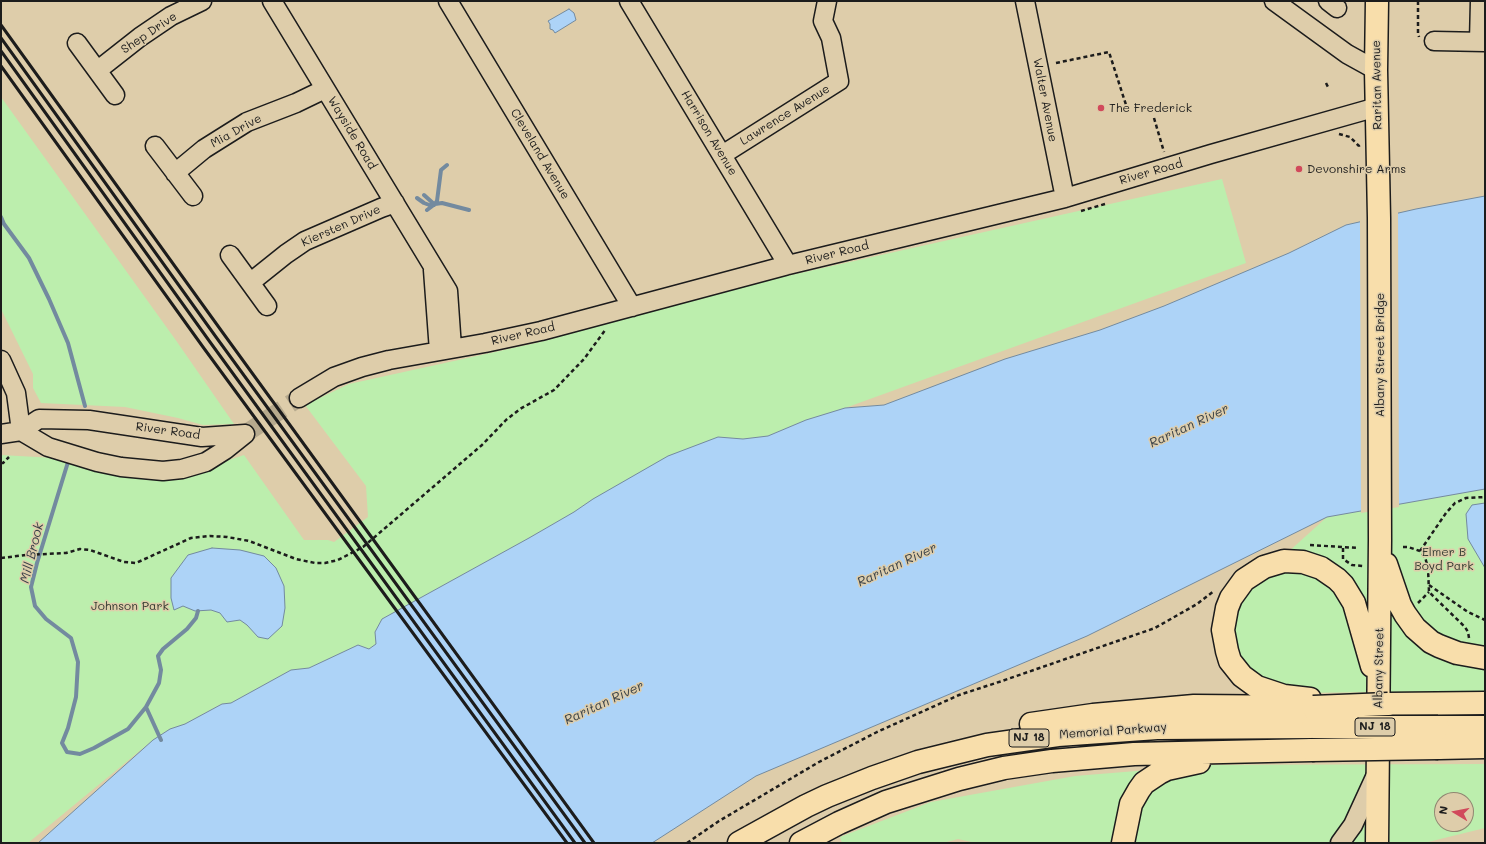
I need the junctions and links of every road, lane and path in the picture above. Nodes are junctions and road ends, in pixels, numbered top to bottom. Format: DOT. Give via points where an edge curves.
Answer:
graph roads {
  1 [pos="202,1"];
  2 [pos="272,1"];
  3 [pos="448,1"];
  4 [pos="629,1"];
  5 [pos="813,1"];
  6 [pos="827,1"];
  7 [pos="1025,1"];
  8 [pos="1274,1"];
  9 [pos="1377,1"];
  10 [pos="1418,1"];
  11 [pos="1480,1"];
  12 [pos="823,21"];
  13 [pos="1434,41"];
  14 [pos="1482,42"];
  15 [pos="77,43"];
  16 [pos="1056,63"];
  17 [pos="98,70"];
  18 [pos="1376,70"];
  19 [pos="1326,83"];
  20 [pos="325,89"];
  21 [pos="1329,89"];
  22 [pos="116,95"];
  23 [pos="1377,107"];
  24 [pos="1127,108"];
  25 [pos="1154,118"];
  26 [pos="1337,133"];
  27 [pos="155,146"];
  28 [pos="1164,152"];
  29 [pos="1360,154"];
  30 [pos="722,155"];
  31 [pos="1378,170"];
  32 [pos="175,173"];
  33 [pos="193,196"];
  34 [pos="1065,198"];
  35 [pos="395,204"];
  36 [pos="230,255"];
  37 [pos="788,264"];
  38 [pos="251,282"];
  39 [pos="267,306"];
  40 [pos="632,307"];
  41 [pos="607,327"];
  42 [pos="445,350"];
  43 [pos="1,360"];
  44 [pos="299,398"];
  45 [pos="21,431"];
  46 [pos="1,434"];
  47 [pos="9,457"];
  48 [pos="1,463"];
  49 [pos="1485,496"];
  50 [pos="1380,540"];
  51 [pos="1309,545"];
  52 [pos="1343,548"];
  53 [pos="1358,548"];
  54 [pos="1402,548"];
  55 [pos="1420,551"];
  56 [pos="1,558"];
  57 [pos="1363,566"];
  58 [pos="1429,585"];
  59 [pos="1215,590"];
  60 [pos="1429,592"];
  61 [pos="1417,603"];
  62 [pos="1485,620"];
  63 [pos="1468,640"];
  64 [pos="1485,658"];
  65 [pos="1384,697"];
  66 [pos="1485,704"];
  67 [pos="1313,711"];
  68 [pos="1485,727"];
  69 [pos="1438,737"];
  70 [pos="1485,747"];
  71 [pos="1259,750"];
  72 [pos="1378,773"];
  73 [pos="1126,838"];
  74 [pos="688,843"];
  75 [pos="739,843"];
  76 [pos="801,843"];
  77 [pos="1340,843"];
  78 [pos="1377,843"];
  1 -- 17 [label="street, Shep Drive" via="171,16"];
  2 -- 20 [label="street, Wayside Road"];
  3 -- 40 [label="street, Cleveland Avenue"];
  4 -- 30 [label="street, Harrison Avenue"];
  5 -- 12 [label="street"];
  6 -- 12 [label="street"];
  7 -- 34 [label="street, Walter Avenue"];
  8 -- 18 [label="street" via="1347,54"];
  9 -- 18 [label="main road, Raritan Avenue"];
  10 -- 13 [label="path" via="1418,36 1424,41"];
  11 -- 14 [label="street"];
  12 -- 30 [label="street, Lawrence Avenue" via="831,38 839,81"];
  13 -- 14 [label="street"];
  15 -- 17 [label="street"];
  16 -- 24 [label="path" via="1109,52"];
  17 -- 22 [label="street"];
  18 -- 23 [label="main road, Raritan Avenue"];
  19 -- 21 [label="path"];
  20 -- 32 [label="street, Mia Drive" via="247,122 204,149"];
  20 -- 35 [label="street, Wayside Road"];
  23 -- 31 [label="main road, Raritan Avenue"];
  23 -- 34 [label="street, River Road"];
  25 -- 28 [label="path"];
  26 -- 29 [label="path" via="1350,136 1359,146"];
  27 -- 32 [label="street"];
  30 -- 37 [label="street, Harrison Avenue"];
  31 -- 50 [label="main road, Albany Street Bridge"];
  32 -- 33 [label="street"];
  34 -- 37 [label="street, River Road"];
  35 -- 38 [label="street, Kiersten Drive" via="305,241"];
  35 -- 42 [label="street, Wayside Road" via="448,291"];
  36 -- 38 [label="street"];
  37 -- 40 [label="street, River Road"];
  38 -- 39 [label="street"];
  40 -- 42 [label="street, River Road" via="541,331"];
  41 -- 56 [label="path" via="584,359 554,390 506,420 482,445 363,547 338,560 315,563 296,559 249,541 227,536 191,538 136,563 80,549 66,553 26,554"];
  42 -- 44 [label="street, River Road" via="362,367 334,377"];
  43 -- 45 [label="street" via="16,393"];
  45 -- 45 [label="street, River Road" via="48,447 97,462 163,471 206,462 245,434 202,437 89,420 65,419 39,419"];
  45 -- 46 [label="street, River Road"];
  47 -- 48 [label="path"];
  49 -- 55 [label="path" via="1466,498 1455,503"];
  50 -- 64 [label="main road" via="1398,600 1415,628 1439,646 1457,653"];
  50 -- 65 [label="main road, Albany Street"];
  51 -- 52 [label="path"];
  52 -- 53 [label="path"];
  52 -- 57 [label="path" via="1344,559 1352,566"];
  54 -- 55 [label="path"];
  55 -- 58 [label="path" via="1428,568"];
  58 -- 60 [label="path"];
  58 -- 62 [label="path" via="1468,612"];
  59 -- 74 [label="path" via="1197,604 1155,628 958,695 877,732 819,762 719,821"];
  60 -- 61 [label="path"];
  60 -- 63 [label="path" via="1465,627"];
  65 -- 66 [label="main road" via="1439,703"];
  65 -- 67 [label="main road, bridge"];
  65 -- 67 [label="main road" via="1354,603 1343,585 1329,573 1312,565 1293,561 1274,563 1244,580 1231,598 1223,630 1227,651 1230,661 1242,676 1257,687 1284,696"];
  65 -- 72 [label="main road, Albany Street"];
  67 -- 69 [label="main road, Memorial Parkway / NJ 18, bridge"];
  67 -- 75 [label="main road, Memorial Parkway / NJ 18" via="1157,728 1010,740 948,754 872,778 827,796"];
  68 -- 69 [label="main road, Memorial Parkway / NJ 18"];
  69 -- 70 [label="main road, Memorial Parkway / NJ 18"];
  69 -- 71 [label="main road, Memorial Parkway / NJ 18, bridge" via="1312,750"];
  71 -- 73 [label="main road" via="1183,764 1158,773 1144,783 1134,797"];
  71 -- 76 [label="main road, Memorial Parkway / NJ 18" via="1105,756 1004,768 886,802"];
  72 -- 77 [label="street" via="1353,825"];
  72 -- 78 [label="main road, Albany Street"];
}
